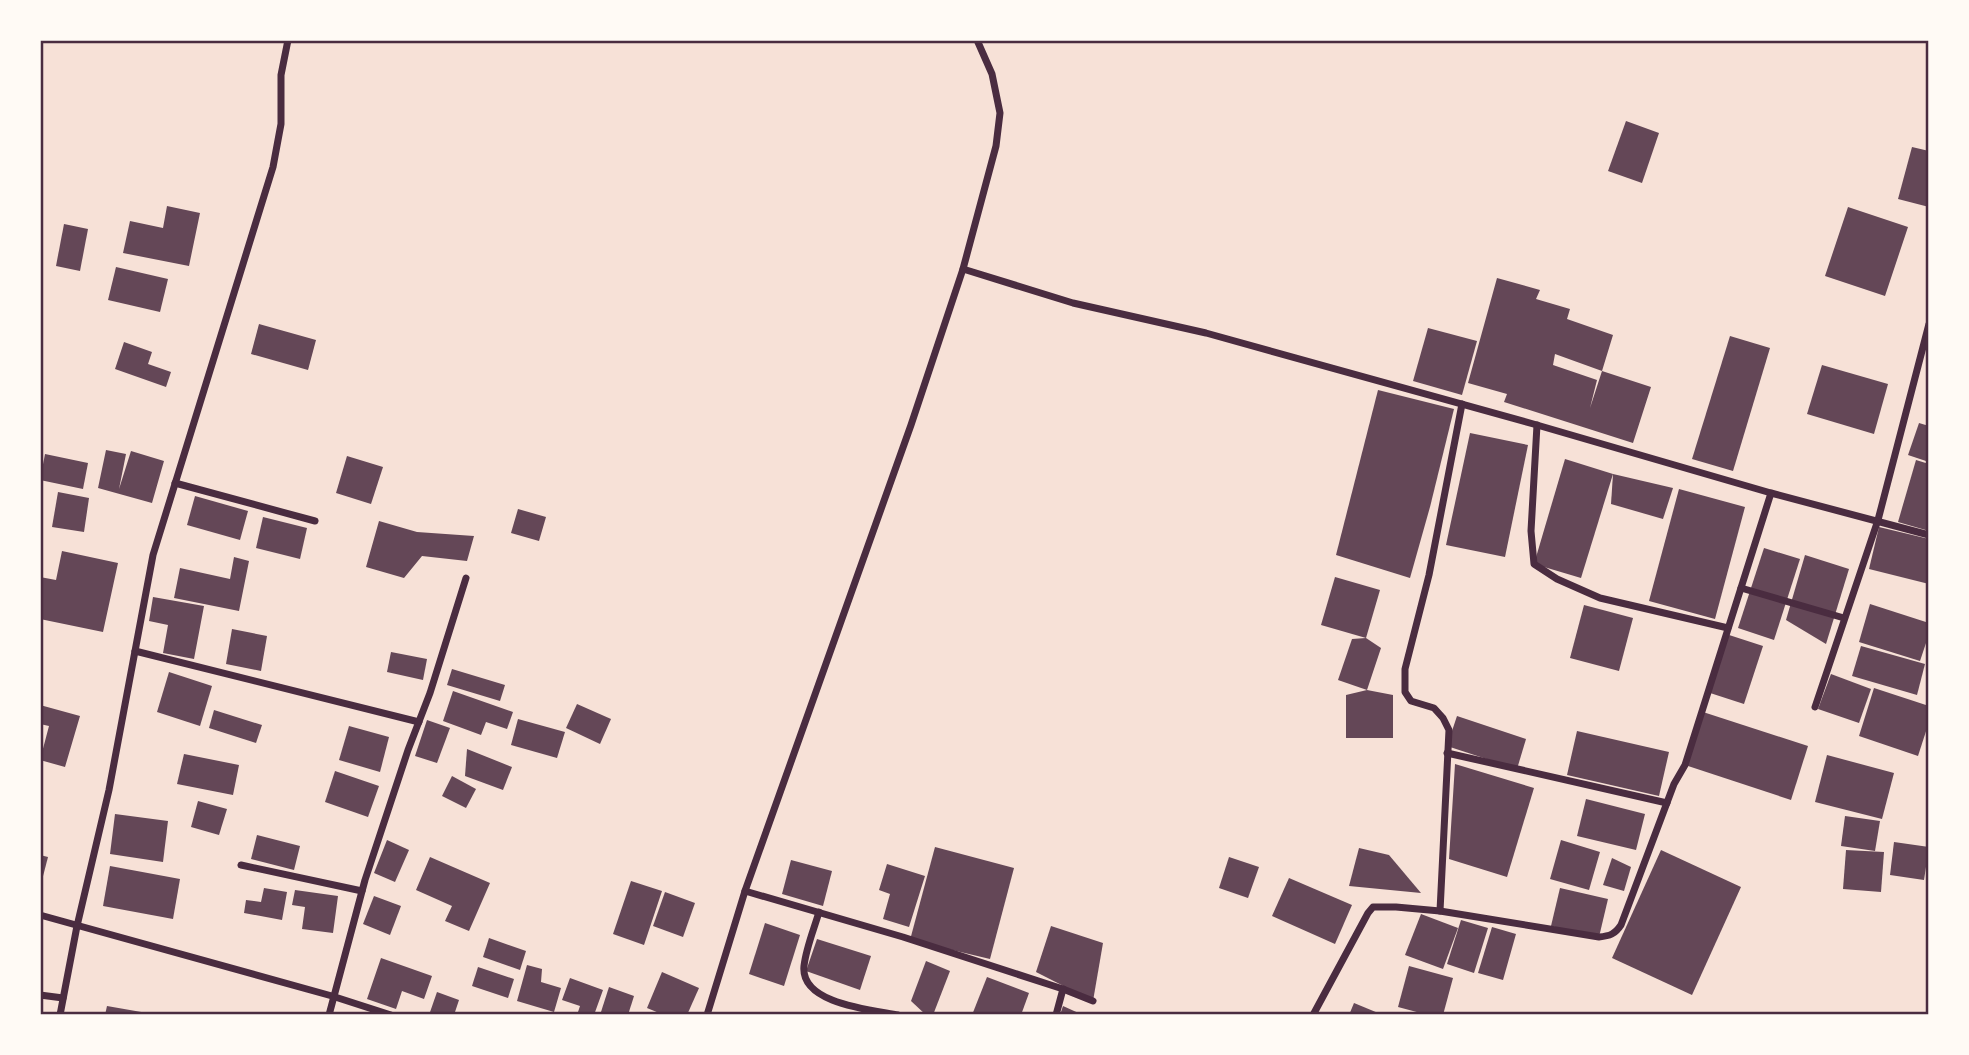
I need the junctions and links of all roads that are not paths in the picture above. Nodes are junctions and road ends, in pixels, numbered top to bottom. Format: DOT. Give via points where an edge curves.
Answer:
graph roads {
  1 [pos="288,40"];
  2 [pos="977,40"];
  3 [pos="963,269"];
  4 [pos="1929,324"];
  5 [pos="1462,404"];
  6 [pos="1537,425"];
  7 [pos="175,483"];
  8 [pos="1770,493"];
  9 [pos="1878,520"];
  10 [pos="315,521"];
  11 [pos="1929,534"];
  12 [pos="466,578"];
  13 [pos="1741,588"];
  14 [pos="1844,618"];
  15 [pos="1728,628"];
  16 [pos="135,651"];
  17 [pos="1815,707"];
  18 [pos="419,722"];
  19 [pos="1447,753"];
  20 [pos="1667,803"];
  21 [pos="241,865"];
  22 [pos="362,891"];
  23 [pos="745,891"];
  24 [pos="1440,911"];
  25 [pos="819,912"];
  26 [pos="40,915"];
  27 [pos="78,926"];
  28 [pos="1063,989"];
  29 [pos="40,995"];
  30 [pos="332,996"];
  31 [pos="63,998"];
  32 [pos="1093,1001"];
  33 [pos="846,1011"];
  34 [pos="60,1015"];
  35 [pos="329,1015"];
  36 [pos="391,1015"];
  37 [pos="708,1015"];
  38 [pos="898,1015"];
  39 [pos="1055,1015"];
  40 [pos="1313,1015"];
  1 -- 7 [label="street" via="273,167"];
  2 -- 3 [label="street" via="992,74 1000,113 996,146"];
  3 -- 5 [label="street" via="1073,303 1206,333"];
  3 -- 23 [label="street"];
  4 -- 9 [label="street"];
  5 -- 6 [label="street"];
  5 -- 19 [label="street" via="1429,575 1405,669 1405,692 1411,701 1434,708 1443,718 1449,730"];
  6 -- 8 [label="street"];
  6 -- 15 [label="street" via="1531,531 1534,564 1600,598"];
  7 -- 10 [label="street"];
  7 -- 16 [label="street" via="153,555"];
  8 -- 9 [label="street"];
  8 -- 13 [label="street"];
  9 -- 11 [label="street"];
  9 -- 14 [label="street"];
  12 -- 18 [label="street"];
  13 -- 14 [label="street"];
  13 -- 15 [label="street"];
  14 -- 17 [label="street"];
  15 -- 20 [label="street" via="1685,765"];
  16 -- 18 [label="street"];
  16 -- 27 [label="street"];
  18 -- 22 [label="street"];
  19 -- 20 [label="street"];
  19 -- 24 [label="street"];
  20 -- 24 [label="street" via="1621,925 1609,936"];
  21 -- 22 [label="street"];
  22 -- 30 [label="street"];
  23 -- 25 [label="street"];
  23 -- 37 [label="street"];
  24 -- 40 [label="street" via="1373,907"];
  25 -- 28 [label="street"];
  25 -- 33 [label="street" via="804,965 805,980"];
  26 -- 27 [label="street"];
  27 -- 30 [label="street"];
  27 -- 31 [label="street"];
  28 -- 32 [label="street"];
  28 -- 39 [label="street"];
  29 -- 31 [label="street"];
  30 -- 35 [label="street"];
  30 -- 36 [label="street"];
  31 -- 34 [label="street"];
  33 -- 38 [label="street"];
}
